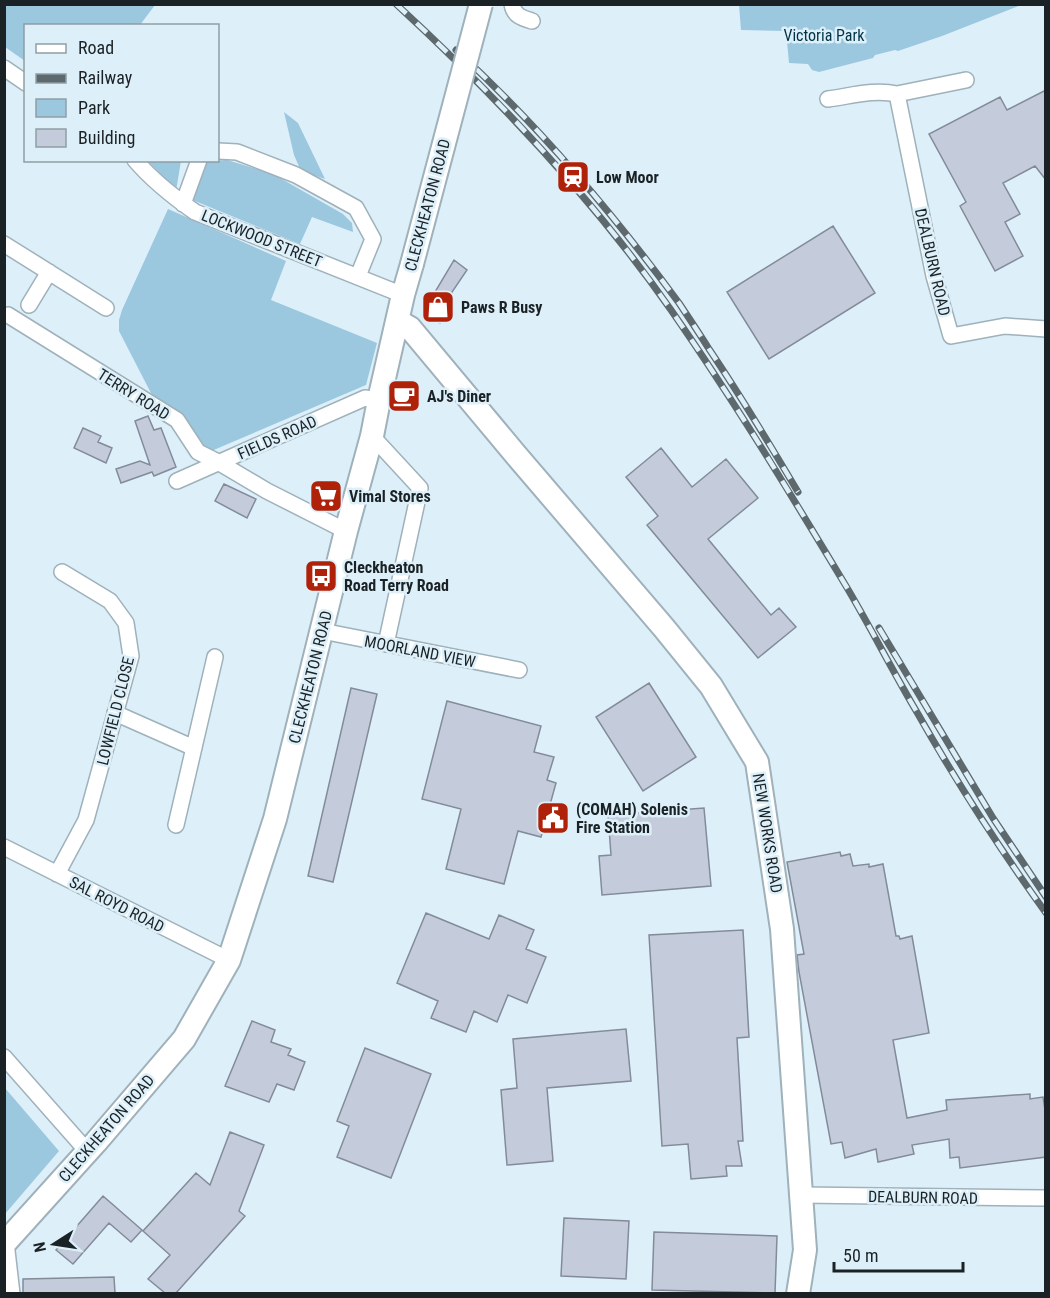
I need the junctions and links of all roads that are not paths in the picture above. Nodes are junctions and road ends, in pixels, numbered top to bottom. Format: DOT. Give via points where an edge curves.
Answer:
graph roads {
  1 [pos="481,4"];
  2 [pos="512,4"];
  3 [pos="532,21"];
  4 [pos="4,68"];
  5 [pos="966,80"];
  6 [pos="24,82"];
  7 [pos="897,94"];
  8 [pos="828,99"];
  9 [pos="219,151"];
  10 [pos="137,162"];
  11 [pos="198,162"];
  12 [pos="183,204"];
  13 [pos="4,244"];
  14 [pos="49,272"];
  15 [pos="358,276"];
  16 [pos="403,295"];
  17 [pos="29,305"];
  18 [pos="105,308"];
  19 [pos="8,315"];
  20 [pos="398,321"];
  21 [pos="1046,329"];
  22 [pos="378,400"];
  23 [pos="372,436"];
  24 [pos="218,462"];
  25 [pos="177,481"];
  26 [pos="346,531"];
  27 [pos="62,572"];
  28 [pos="321,631"];
  29 [pos="386,644"];
  30 [pos="215,657"];
  31 [pos="519,670"];
  32 [pos="115,713"];
  33 [pos="194,748"];
  34 [pos="176,825"];
  35 [pos="4,848"];
  36 [pos="57,874"];
  37 [pos="229,960"];
  38 [pos="4,1057"];
  39 [pos="87,1151"];
  40 [pos="801,1195"];
  41 [pos="1046,1198"];
  42 [pos="5,1243"];
  43 [pos="12,1293"];
  44 [pos="798,1293"];
  1 -- 16 [label="street, CLECKHEATON ROAD, bridge"];
  2 -- 3 [label="street" via="520,18"];
  4 -- 6 [label="street"];
  5 -- 7 [label="street"];
  7 -- 8 [label="street" via="868,93"];
  7 -- 21 [label="street, DEALBURN ROAD" via="934,276 951,336 1005,326"];
  9 -- 15 [label="street" via="237,152 296,175 356,208 373,239"];
  10 -- 12 [label="street, LOCKWOOD STREET"];
  11 -- 12 [label="street"];
  12 -- 15 [label="street, LOCKWOOD STREET"];
  13 -- 14 [label="street"];
  14 -- 17 [label="street"];
  14 -- 18 [label="street"];
  15 -- 16 [label="street, LOCKWOOD STREET"];
  16 -- 20 [label="street, CLECKHEATON ROAD"];
  19 -- 24 [label="street, TERRY ROAD" via="177,420 198,452"];
  20 -- 22 [label="street, CLECKHEATON ROAD"];
  20 -- 40 [label="street, NEW WORKS ROAD" via="410,328 671,636 711,686 757,762 782,929"];
  22 -- 23 [label="street, CLECKHEATON ROAD"];
  22 -- 24 [label="street, FIELDS ROAD" via="365,398"];
  23 -- 26 [label="street, CLECKHEATON ROAD"];
  23 -- 29 [label="street" via="420,488"];
  24 -- 25 [label="street, FIELDS ROAD"];
  24 -- 26 [label="street, TERRY ROAD"];
  26 -- 28 [label="street, CLECKHEATON ROAD"];
  27 -- 32 [label="street, LOWFIELD CLOSE" via="110,601 126,623 131,656"];
  28 -- 29 [label="street, MOORLAND VIEW"];
  28 -- 37 [label="street, CLECKHEATON ROAD" via="275,819"];
  29 -- 31 [label="street, MOORLAND VIEW"];
  30 -- 33 [label="street"];
  32 -- 33 [label="street"];
  32 -- 36 [label="street, LOWFIELD CLOSE" via="86,820"];
  33 -- 34 [label="street"];
  35 -- 36 [label="street, SAL ROYD ROAD"];
  36 -- 37 [label="street, SAL ROYD ROAD"];
  37 -- 39 [label="street, CLECKHEATON ROAD" via="184,1039"];
  38 -- 39 [label="street"];
  39 -- 42 [label="street, CLECKHEATON ROAD"];
  40 -- 41 [label="street, DEALBURN ROAD"];
  40 -- 44 [label="street, NEW WORKS ROAD" via="805,1250"];
  42 -- 43 [label="street"];
}
